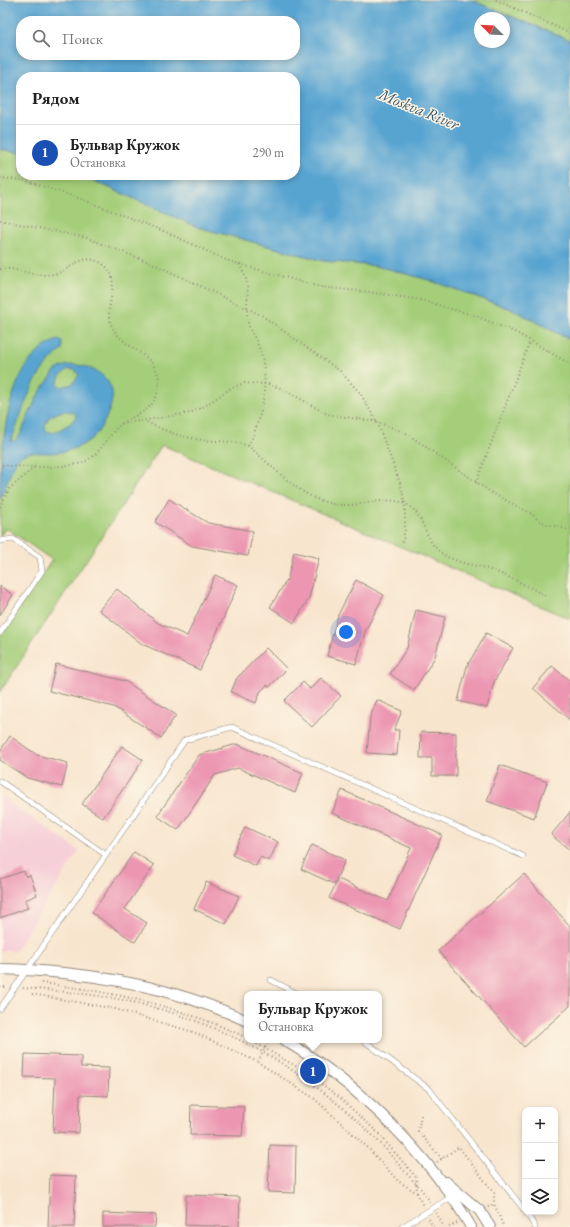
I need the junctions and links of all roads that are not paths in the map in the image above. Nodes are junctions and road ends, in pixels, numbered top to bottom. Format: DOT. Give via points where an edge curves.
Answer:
graph roads {
  1 [pos="0,541"];
  2 [pos="0,633"];
  3 [pos="0,781"];
  4 [pos="106,855"];
  5 [pos="523,856"];
  6 [pos="0,969"];
  7 [pos="26,969"];
  8 [pos="271,980"];
  9 [pos="292,991"];
  10 [pos="0,1008"];
  11 [pos="244,1020"];
  12 [pos="289,1043"];
  13 [pos="367,1043"];
  14 [pos="456,1195"];
  15 [pos="522,1207"];
  16 [pos="528,1215"];
  17 [pos="402,1227"];
  18 [pos="472,1227"];
  19 [pos="490,1227"];
  20 [pos="535,1227"];
  1 -- 2 [label="lane" via="13,539 40,557 42,571"];
  3 -- 4 [label="lane"];
  4 -- 5 [label="lane" via="185,740 232,727"];
  4 -- 7 [label="lane"];
  6 -- 7 [label="street"];
  7 -- 10 [label="lane"];
  7 -- 11 [label="street" via="52,970 112,979 158,989 202,1002"];
  8 -- 9 [label="lane"];
  12 -- 14 [label="street" via="318,1061 365,1100 413,1147 429,1168"];
  13 -- 15 [label="lane" via="429,1089"];
  14 -- 17 [label="lane"];
  14 -- 18 [label="street"];
  14 -- 19 [label="street" via="480,1211"];
  16 -- 20 [label="lane"];
}
